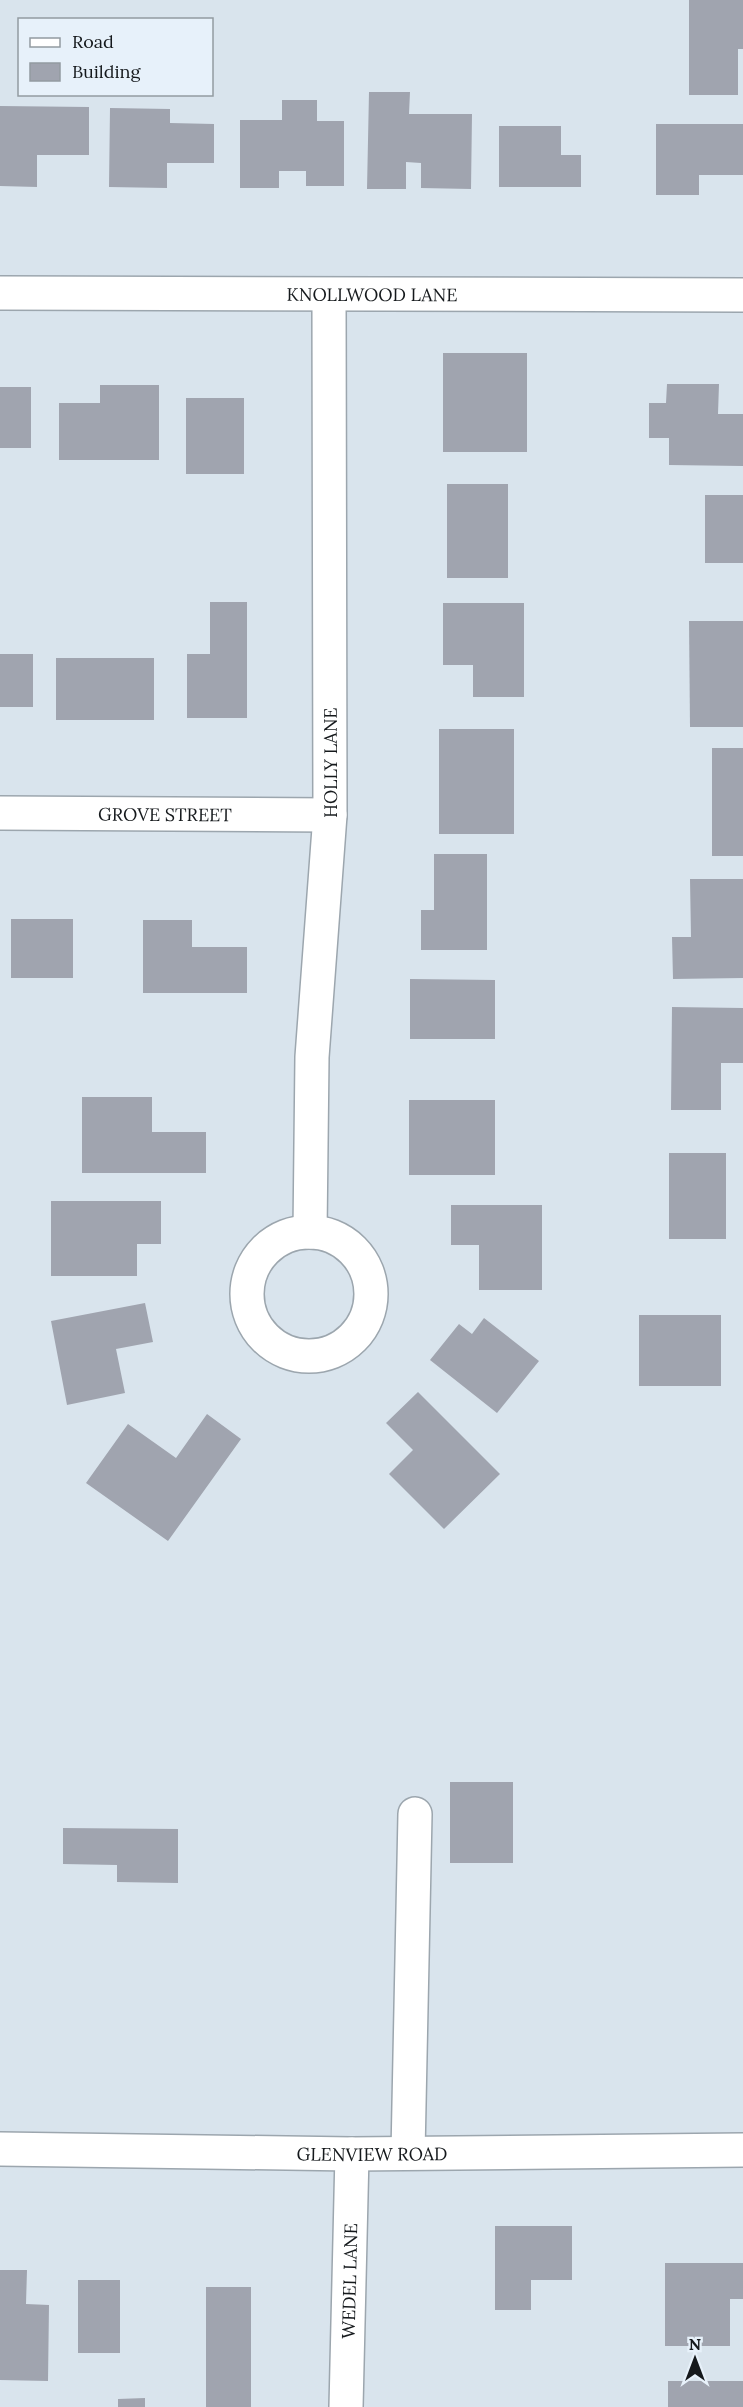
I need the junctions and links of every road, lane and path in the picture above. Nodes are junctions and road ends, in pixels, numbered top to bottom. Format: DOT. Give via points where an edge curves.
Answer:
graph roads {
  1 [pos="0,293"];
  2 [pos="329,295"];
  3 [pos="743,295"];
  4 [pos="0,813"];
  5 [pos="330,815"];
  6 [pos="310,1232"];
  7 [pos="415,1814"];
  8 [pos="0,2149"];
  9 [pos="743,2150"];
  10 [pos="408,2153"];
  11 [pos="352,2154"];
  12 [pos="346,2407"];
  1 -- 2 [label="street, KNOLLWOOD LANE"];
  2 -- 3 [label="street, KNOLLWOOD LANE"];
  2 -- 5 [label="street, HOLLY LANE"];
  4 -- 5 [label="street, GROVE STREET"];
  5 -- 6 [label="street, HOLLY LANE" via="312,1057"];
  7 -- 10 [label="street"];
  8 -- 11 [label="street, GLENVIEW ROAD"];
  9 -- 10 [label="street, GLENVIEW ROAD"];
  10 -- 11 [label="street, GLENVIEW ROAD"];
  11 -- 12 [label="street, WEDEL LANE"];
}
